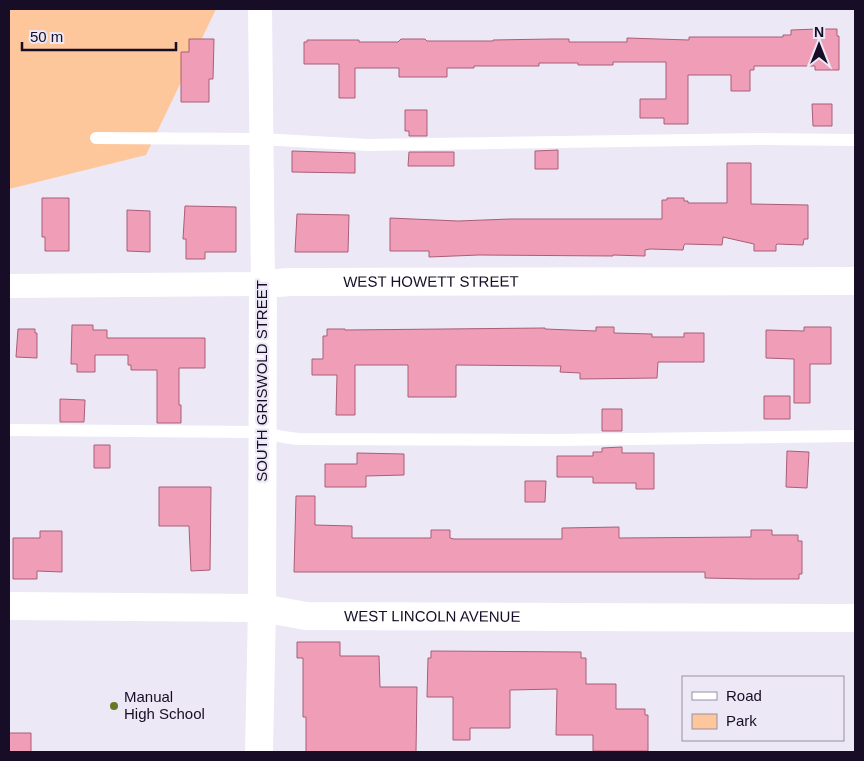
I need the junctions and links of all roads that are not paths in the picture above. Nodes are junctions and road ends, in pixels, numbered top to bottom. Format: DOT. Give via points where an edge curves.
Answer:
graph roads {
  1 [pos="260,9"];
  2 [pos="96,138"];
  3 [pos="261,139"];
  4 [pos="855,140"];
  5 [pos="855,281"];
  6 [pos="262,284"];
  7 [pos="9,286"];
  8 [pos="9,430"];
  9 [pos="262,432"];
  10 [pos="855,436"];
  11 [pos="9,606"];
  12 [pos="262,608"];
  13 [pos="855,618"];
  14 [pos="259,752"];
  1 -- 3 [label="street, SOUTH GRISWOLD STREET"];
  2 -- 3 [label="lane"];
  3 -- 4 [label="lane" via="367,145"];
  3 -- 6 [label="street, SOUTH GRISWOLD STREET"];
  5 -- 6 [label="main road, WEST HOWETT STREET"];
  6 -- 7 [label="street, WEST HOWETT STREET"];
  6 -- 9 [label="main road, SOUTH GRISWOLD STREET"];
  8 -- 9 [label="lane"];
  9 -- 10 [label="lane" via="298,439"];
  9 -- 12 [label="main road, SOUTH GRISWOLD STREET"];
  11 -- 12 [label="main road, WEST LINCOLN AVENUE"];
  12 -- 13 [label="main road, WEST LINCOLN AVENUE" via="306,616"];
  12 -- 14 [label="main road, SOUTH GRISWOLD STREET"];
}
